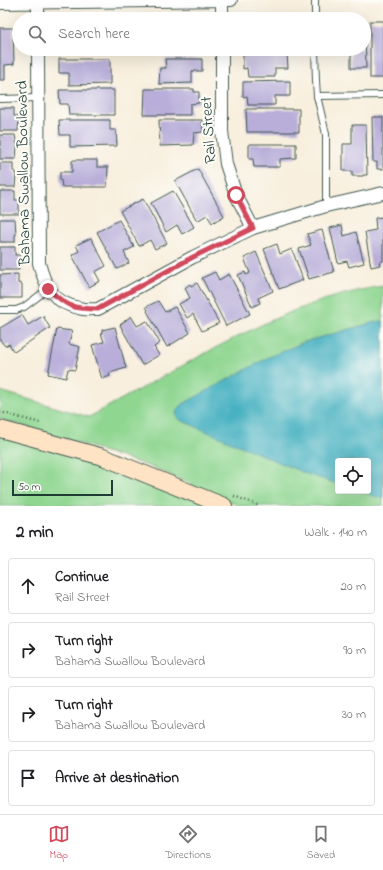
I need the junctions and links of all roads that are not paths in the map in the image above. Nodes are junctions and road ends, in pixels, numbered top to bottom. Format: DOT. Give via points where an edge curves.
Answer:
graph roads {
  1 [pos="132,0"];
  2 [pos="222,0"];
  3 [pos="231,0"];
  4 [pos="315,0"];
  5 [pos="38,1"];
  6 [pos="0,3"];
  7 [pos="38,12"];
  8 [pos="222,12"];
  9 [pos="315,12"];
  10 [pos="38,56"];
  11 [pos="222,56"];
  12 [pos="316,56"];
  13 [pos="383,95"];
  14 [pos="317,96"];
  15 [pos="0,98"];
  16 [pos="38,98"];
  17 [pos="383,193"];
  18 [pos="326,206"];
  19 [pos="253,228"];
  20 [pos="48,289"];
  21 [pos="0,310"];
  22 [pos="0,429"];
  23 [pos="224,506"];
  1 -- 2 [label="street"];
  1 -- 5 [label="street"];
  2 -- 3 [label="street"];
  2 -- 8 [label="street"];
  4 -- 9 [label="lane"];
  5 -- 6 [label="street"];
  5 -- 7 [label="street"];
  10 -- 16 [label="street, Bahama Swallow Boulevard"];
  11 -- 19 [label="street, Rail Street" via="222,130 226,164 236,195"];
  12 -- 14 [label="lane"];
  13 -- 14 [label="lane"];
  14 -- 18 [label="lane" via="326,134"];
  15 -- 16 [label="lane"];
  16 -- 20 [label="street, Bahama Swallow Boulevard" via="39,262"];
  17 -- 18 [label="street, Bahama Swallow Boulevard"];
  18 -- 19 [label="street, Bahama Swallow Boulevard"];
  19 -- 20 [label="street, Bahama Swallow Boulevard" via="193,257 98,309 80,309 64,303"];
  20 -- 21 [label="lane" via="24,307"];
  22 -- 23 [label="main road" via="103,457"];
}
